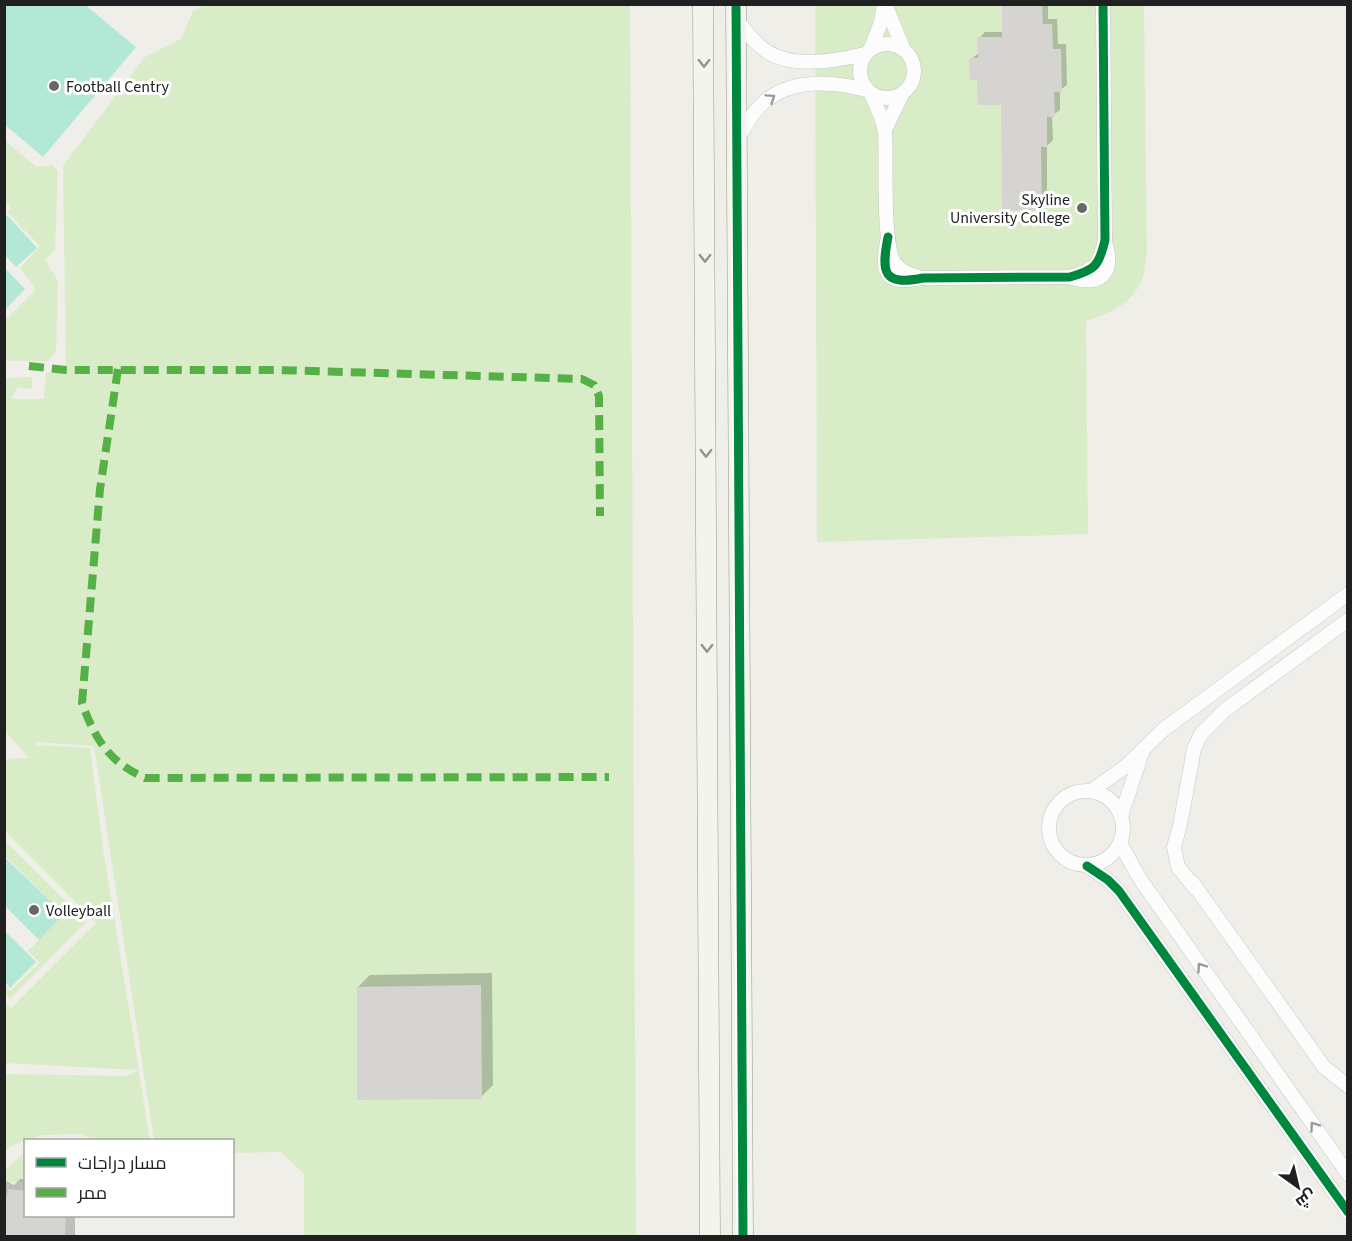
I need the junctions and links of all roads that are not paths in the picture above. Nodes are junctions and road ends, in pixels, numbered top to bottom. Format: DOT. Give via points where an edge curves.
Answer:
graph roads {
  1 [pos="703,4"];
  2 [pos="885,4"];
  3 [pos="1103,4"];
  4 [pos="736,12"];
  5 [pos="903,48"];
  6 [pos="868,51"];
  7 [pos="868,92"];
  8 [pos="902,94"];
  9 [pos="885,130"];
  10 [pos="736,143"];
  11 [pos="1347,594"];
  12 [pos="1347,620"];
  13 [pos="1144,748"];
  14 [pos="1091,791"];
  15 [pos="1121,816"];
  16 [pos="1120,843"];
  17 [pos="1087,866"];
  18 [pos="1324,1067"];
  19 [pos="1347,1086"];
  20 [pos="1347,1096"];
  21 [pos="1347,1174"];
  22 [pos="1347,1212"];
  23 [pos="710,1236"];
  24 [pos="743,1236"];
  1 -- 23 [label="street, one-way"];
  2 -- 5 [label="street"];
  2 -- 6 [label="street"];
  3 -- 9 [label="street" via="1105,240 1095,267 1070,277 923,278 901,270 895,264 888,237"];
  4 -- 6 [label="street" via="765,51 779,57 816,62 845,59"];
  4 -- 10 [label="street"];
  5 -- 6 [label="street" via="887,43"];
  5 -- 8 [label="street" via="914,68 912,82"];
  6 -- 7 [label="street" via="859,69"];
  7 -- 8 [label="street" via="886,98"];
  7 -- 9 [label="street"];
  10 -- 7 [label="street, one-way" via="759,107 787,88 833,84"];
  8 -- 9 [label="street"];
  10 -- 24 [label="street"];
  11 -- 13 [label="street" via="1164,729"];
  12 -- 18 [label="street" via="1224,710 1201,734 1174,847 1182,873"];
  13 -- 14 [label="street"];
  13 -- 15 [label="street"];
  14 -- 15 [label="street" via="1106,797"];
  14 -- 17 [label="street" via="1062,800 1049,826 1051,842 1059,854 1072,863"];
  15 -- 16 [label="street"];
  16 -- 17 [label="street" via="1107,860"];
  21 -- 16 [label="street, one-way" via="1140,879"];
  17 -- 22 [label="street" via="1119,891"];
  18 -- 19 [label="street"];
  18 -- 20 [label="street"];
}
